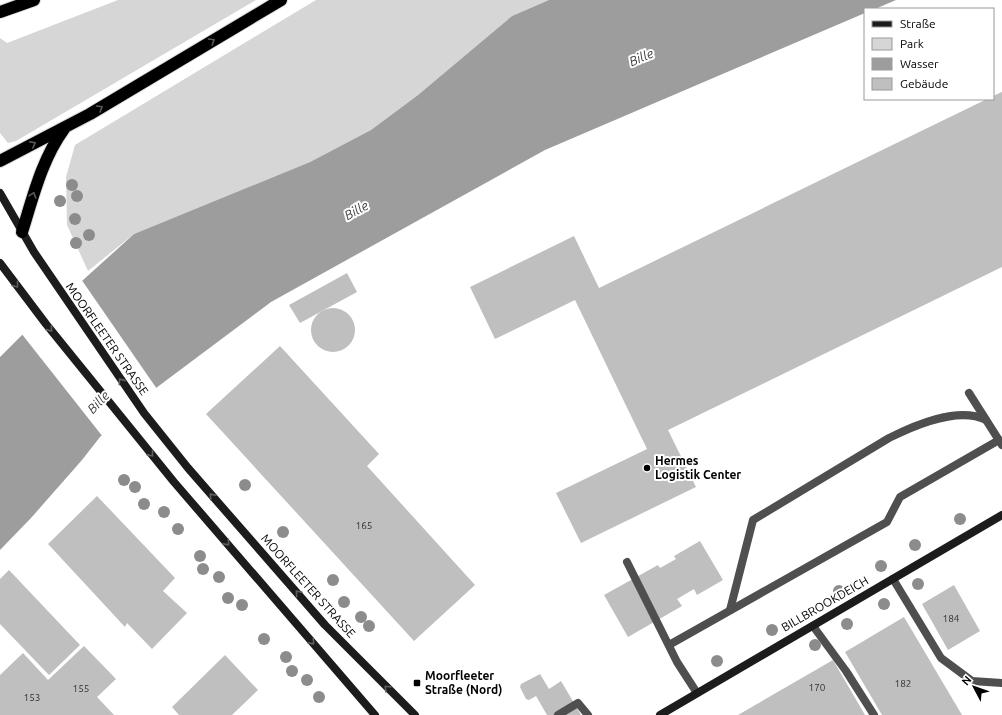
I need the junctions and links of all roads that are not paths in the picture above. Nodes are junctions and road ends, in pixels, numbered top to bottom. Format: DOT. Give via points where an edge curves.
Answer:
graph roads {
  1 [pos="34,0"];
  2 [pos="281,0"];
  3 [pos="0,12"];
  4 [pos="66,127"];
  5 [pos="0,161"];
  6 [pos="0,193"];
  7 [pos="22,232"];
  8 [pos="0,263"];
  9 [pos="969,394"];
  10 [pos="986,420"];
  11 [pos="1000,442"];
  12 [pos="1002,515"];
  13 [pos="626,562"];
  14 [pos="893,579"];
  15 [pos="730,610"];
  16 [pos="813,626"];
  17 [pos="669,645"];
  18 [pos="1002,683"];
  19 [pos="697,693"];
  20 [pos="375,715"];
  21 [pos="415,715"];
  22 [pos="558,715"];
  23 [pos="588,715"];
  24 [pos="660,715"];
  25 [pos="874,715"];
  1 -- 3 [label="highway"];
  4 -- 2 [label="highway, one-way"];
  5 -- 4 [label="highway, one-way"];
  7 -- 4 [label="highway, one-way" via="45,162"];
  6 -- 7 [label="main road"];
  21 -- 7 [label="main road, MOORFLEETER STRASSE, one-way" via="325,625 188,468 144,413"];
  8 -- 20 [label="main road, one-way" via="128,427"];
  9 -- 10 [label="lane"];
  10 -- 11 [label="lane"];
  10 -- 15 [label="lane" via="970,415 957,415 910,427 753,520"];
  11 -- 15 [label="lane" via="900,497 887,522"];
  12 -- 14 [label="main road, BILLBROOKDEICH"];
  13 -- 17 [label="lane"];
  14 -- 16 [label="main road, BILLBROOKDEICH"];
  14 -- 18 [label="lane" via="941,658 972,681"];
  15 -- 17 [label="lane"];
  16 -- 19 [label="main road, BILLBROOKDEICH"];
  16 -- 25 [label="lane"];
  17 -- 19 [label="lane"];
  19 -- 24 [label="main road, BILLBROOKDEICH"];
  22 -- 23 [label="lane" via="578,703"];
}
